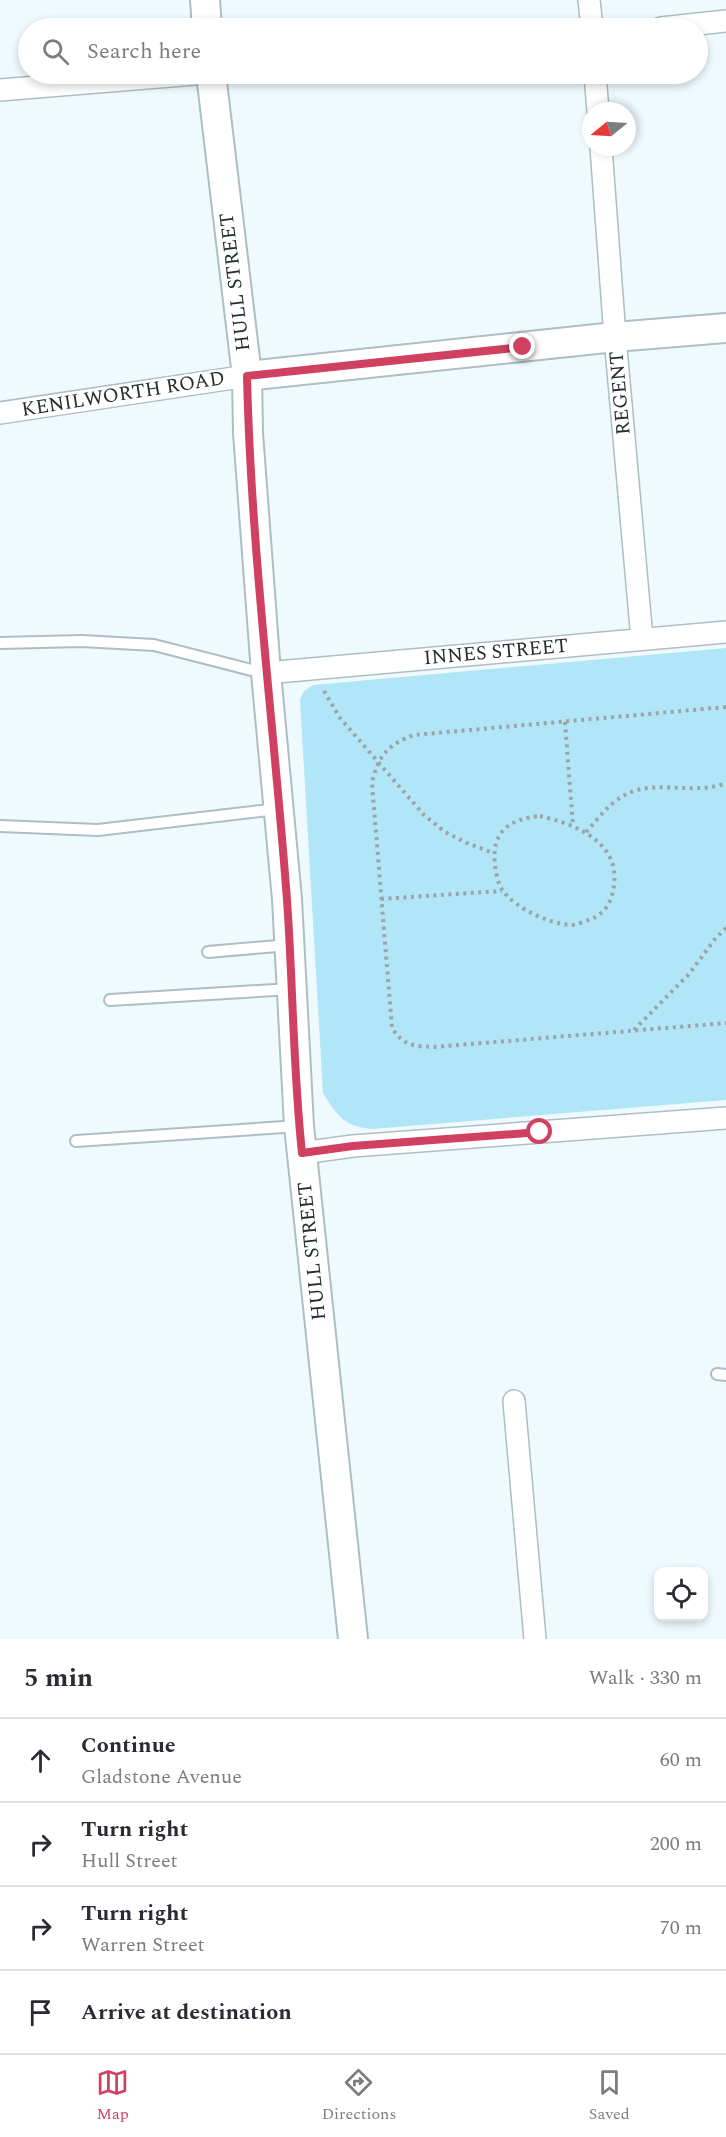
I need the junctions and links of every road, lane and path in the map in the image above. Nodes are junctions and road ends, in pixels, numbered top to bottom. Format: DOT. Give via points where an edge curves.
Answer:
graph roads {
  1 [pos="205,0"];
  2 [pos="589,0"];
  3 [pos="206,18"];
  4 [pos="591,18"];
  5 [pos="726,21"];
  6 [pos="708,23"];
  7 [pos="73,84"];
  8 [pos="212,84"];
  9 [pos="596,84"];
  10 [pos="0,90"];
  11 [pos="597,102"];
  12 [pos="602,156"];
  13 [pos="726,328"];
  14 [pos="615,337"];
  15 [pos="247,376"];
  16 [pos="0,413"];
  17 [pos="726,632"];
  18 [pos="642,639"];
  19 [pos="0,643"];
  20 [pos="314,669"];
  21 [pos="266,673"];
  22 [pos="726,707"];
  23 [pos="565,722"];
  24 [pos="379,762"];
  25 [pos="726,783"];
  26 [pos="278,809"];
  27 [pos="0,826"];
  28 [pos="573,826"];
  29 [pos="586,832"];
  30 [pos="493,853"];
  31 [pos="502,891"];
  32 [pos="381,899"];
  33 [pos="726,928"];
  34 [pos="289,945"];
  35 [pos="208,952"];
  36 [pos="292,989"];
  37 [pos="110,1000"];
  38 [pos="726,1023"];
  39 [pos="633,1031"];
  40 [pos="726,1118"];
  41 [pos="301,1140"];
  42 [pos="76,1141"];
  43 [pos="514,1401"];
  44 [pos="352,1639"];
  45 [pos="535,1639"];
  1 -- 3 [label="street"];
  2 -- 4 [label="street"];
  5 -- 6 [label="street"];
  7 -- 10 [label="street"];
  8 -- 15 [label="street, HULL STREET"];
  9 -- 11 [label="street"];
  12 -- 14 [label="street, REGENT"];
  13 -- 14 [label="street"];
  14 -- 15 [label="street"];
  14 -- 18 [label="street, REGENT"];
  15 -- 16 [label="street, KENILWORTH ROAD"];
  15 -- 21 [label="street, HULL STREET"];
  17 -- 18 [label="street, INNES STREET"];
  18 -- 20 [label="street, INNES STREET"];
  19 -- 21 [label="lane" via="82,641 154,645"];
  20 -- 21 [label="street, INNES STREET"];
  20 -- 24 [label="path" via="340,718"];
  21 -- 26 [label="street, HULL STREET"];
  22 -- 23 [label="path"];
  23 -- 24 [label="path" via="414,735 385,751"];
  23 -- 28 [label="path"];
  24 -- 30 [label="path" via="424,815 445,832"];
  24 -- 32 [label="path" via="372,783"];
  25 -- 29 [label="path" via="693,790 644,787 620,797"];
  26 -- 27 [label="lane" via="98,830"];
  26 -- 34 [label="street, HULL STREET"];
  28 -- 29 [label="path"];
  28 -- 30 [label="path" via="540,816 523,818 497,836"];
  29 -- 31 [label="path" via="610,855 614,868 610,905 594,918 573,925 545,920"];
  30 -- 31 [label="path"];
  31 -- 32 [label="path"];
  32 -- 39 [label="path" via="392,1028 408,1044 434,1047"];
  33 -- 39 [label="path" via="689,974"];
  34 -- 35 [label="lane"];
  34 -- 36 [label="street, HULL STREET"];
  36 -- 37 [label="lane"];
  36 -- 41 [label="street, HULL STREET"];
  38 -- 39 [label="path"];
  40 -- 41 [label="street" via="353,1146"];
  41 -- 42 [label="lane"];
  41 -- 44 [label="street, HULL STREET"];
  43 -- 45 [label="street"];
}
